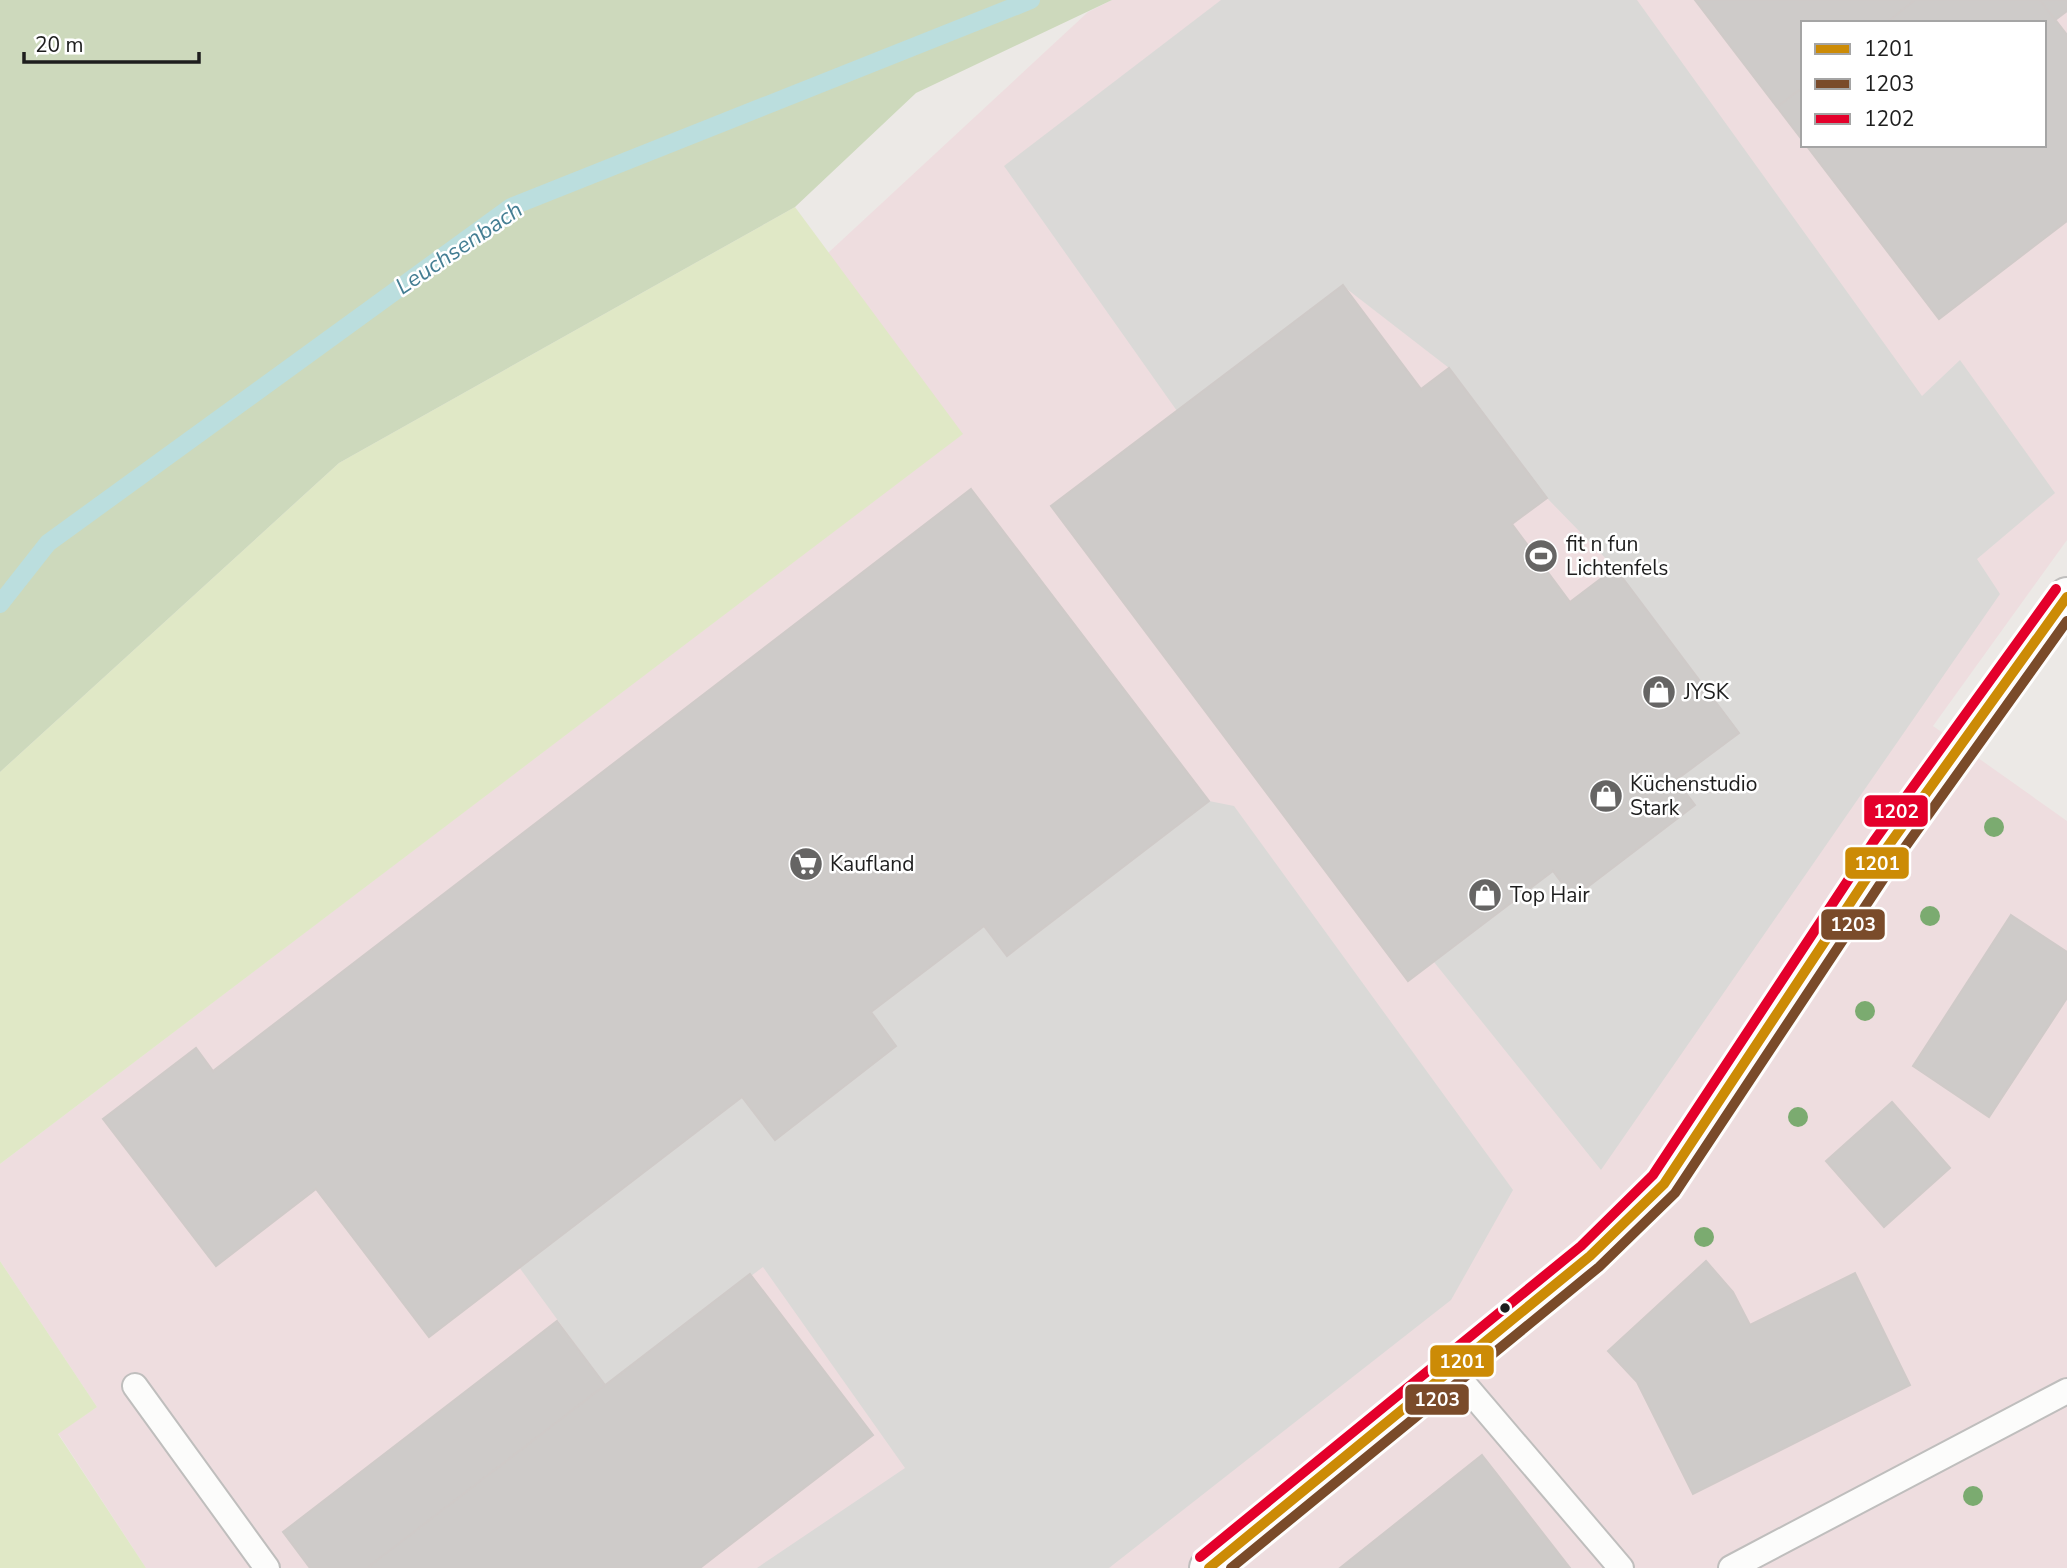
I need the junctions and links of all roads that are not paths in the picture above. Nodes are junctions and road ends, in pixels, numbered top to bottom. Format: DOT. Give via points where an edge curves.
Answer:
graph roads {
  1 [pos="2067,597"];
  2 [pos="1452,1370"];
  3 [pos="135,1386"];
  4 [pos="2067,1391"];
  5 [pos="267,1568"];
  6 [pos="1209,1568"];
  7 [pos="1621,1568"];
  8 [pos="1731,1568"];
  1 -- 2 [label="street" via="1886,849 1664,1184 1590,1256"];
  2 -- 6 [label="street"];
  2 -- 7 [label="lane"];
  3 -- 5 [label="lane"];
  4 -- 8 [label="lane"];
}
